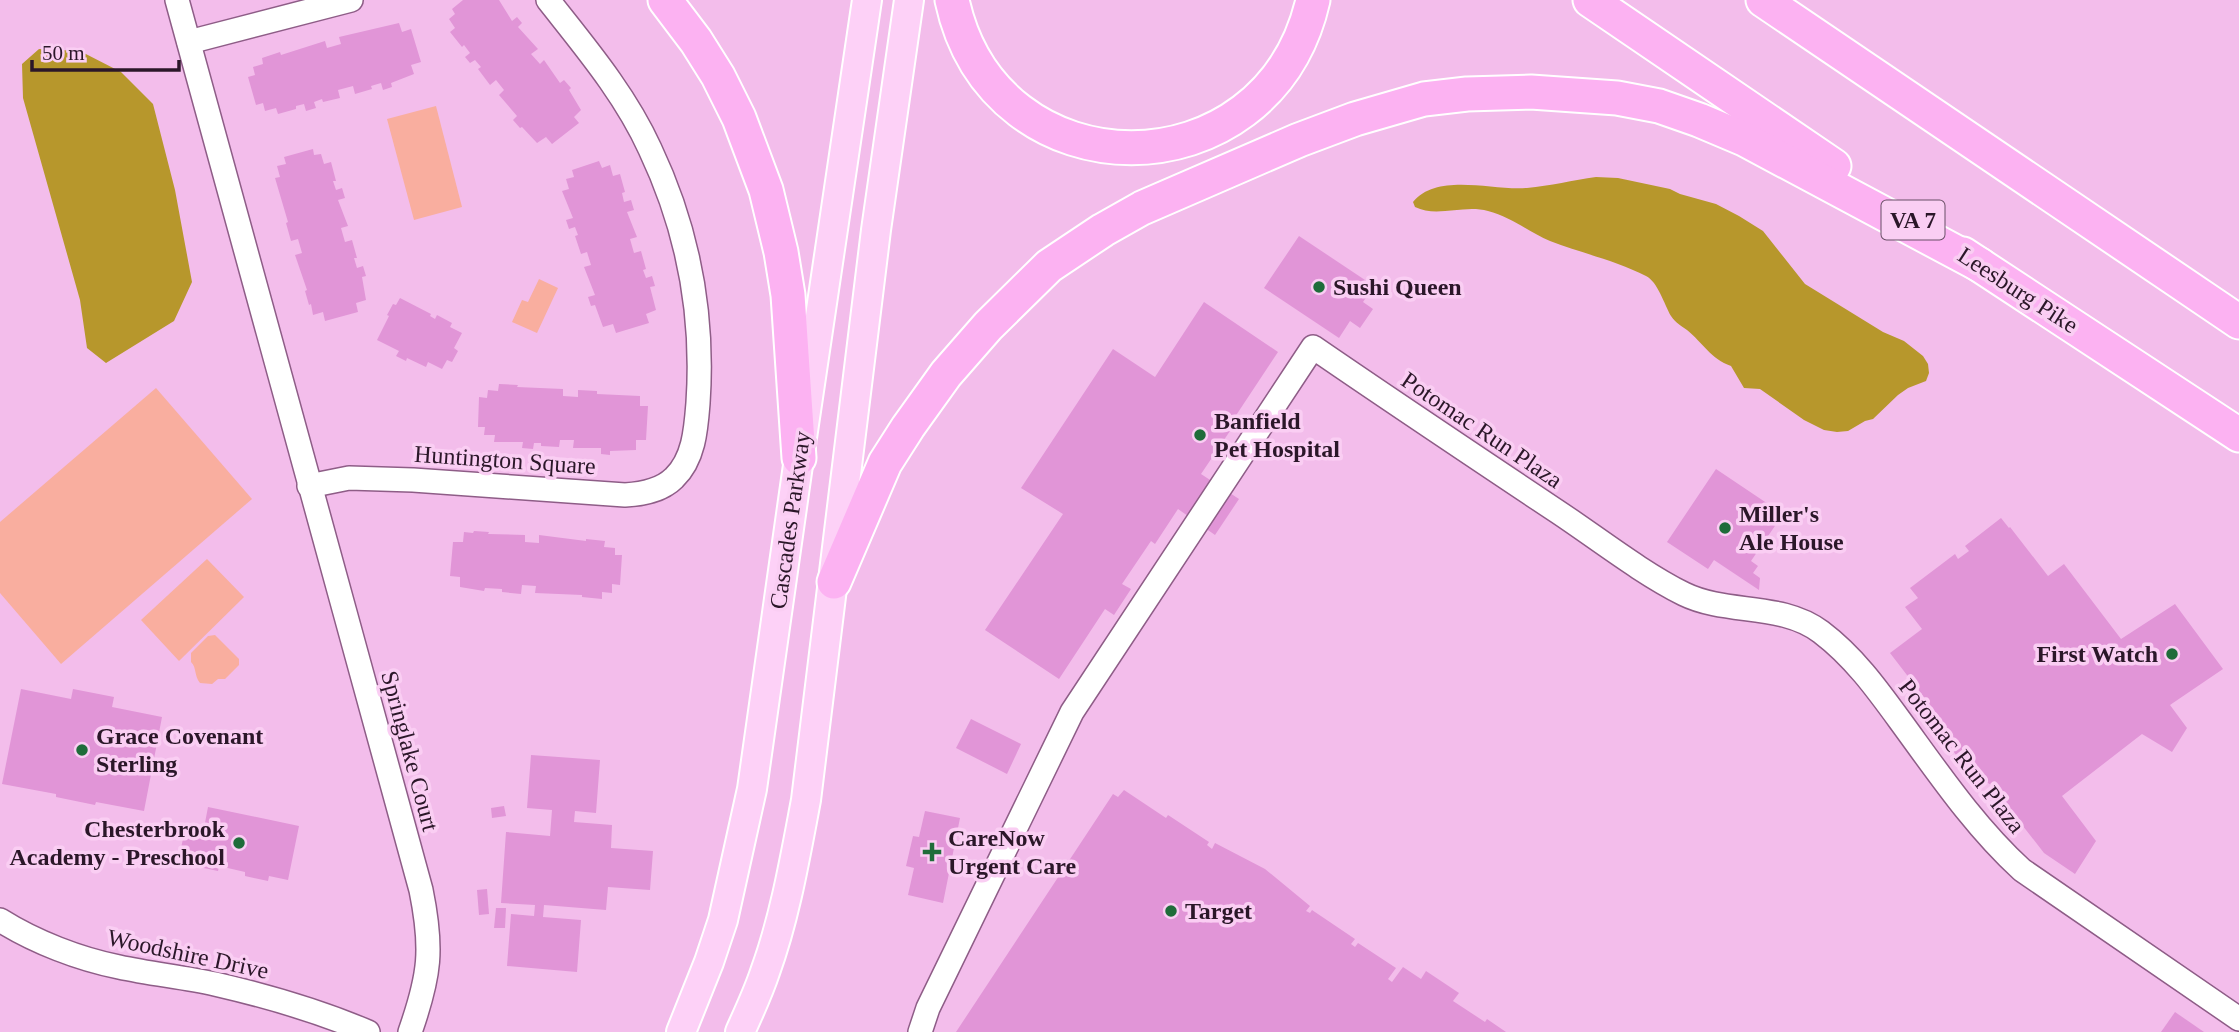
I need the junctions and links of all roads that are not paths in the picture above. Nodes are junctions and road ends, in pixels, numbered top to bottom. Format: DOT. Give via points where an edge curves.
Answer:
graph roads {
  1 [pos="177,0"];
  2 [pos="351,0"];
  3 [pos="548,0"];
  4 [pos="665,0"];
  5 [pos="867,0"];
  6 [pos="909,0"];
  7 [pos="952,0"];
  8 [pos="1313,0"];
  9 [pos="1590,0"];
  10 [pos="1763,0"];
  11 [pos="188,42"];
  12 [pos="1980,265"];
  13 [pos="2239,322"];
  14 [pos="2239,435"];
  15 [pos="799,458"];
  16 [pos="309,486"];
  17 [pos="834,582"];
  18 [pos="0,920"];
  19 [pos="2239,1019"];
  20 [pos="368,1032"];
  21 [pos="410,1032"];
  22 [pos="681,1032"];
  23 [pos="740,1032"];
  24 [pos="920,1032"];
  1 -- 11 [label="street"];
  2 -- 11 [label="street"];
  3 -- 16 [label="street, Huntington Square" via="626,104 679,222 699,334 697,421 687,461 674,478 657,489 625,495 349,478"];
  4 -- 15 [label="highway" via="718,76 766,190 788,295"];
  5 -- 15 [label="main road, Cascades Parkway"];
  6 -- 17 [label="main road, Cascades Parkway"];
  7 -- 8 [label="highway" via="974,56 1014,105 1070,138 1133,149 1196,138 1252,105 1292,56"];
  9 -- 12 [label="highway, Leesburg Pike / VA 7"];
  10 -- 13 [label="highway"];
  11 -- 16 [label="street"];
  12 -- 14 [label="highway, Leesburg Pike / VA 7"];
  12 -- 17 [label="highway" via="1744,139 1659,106 1606,96 1531,92 1424,99 1299,140 1142,208 1049,266 988,326 908,427 885,463"];
  15 -- 22 [label="main road, Cascades Parkway" via="750,802 723,920"];
  16 -- 21 [label="street, Springlake Court" via="427,922 426,981"];
  17 -- 23 [label="main road, Cascades Parkway" via="806,800 789,888 765,972"];
  18 -- 20 [label="street, Woodshire Drive" via="94,961 271,998"];
  19 -- 24 [label="street, Potomac Run Plaza" via="2022,870 1997,847 1865,672 1822,633 1805,621 1685,594 1313,347 1072,712"];
}
